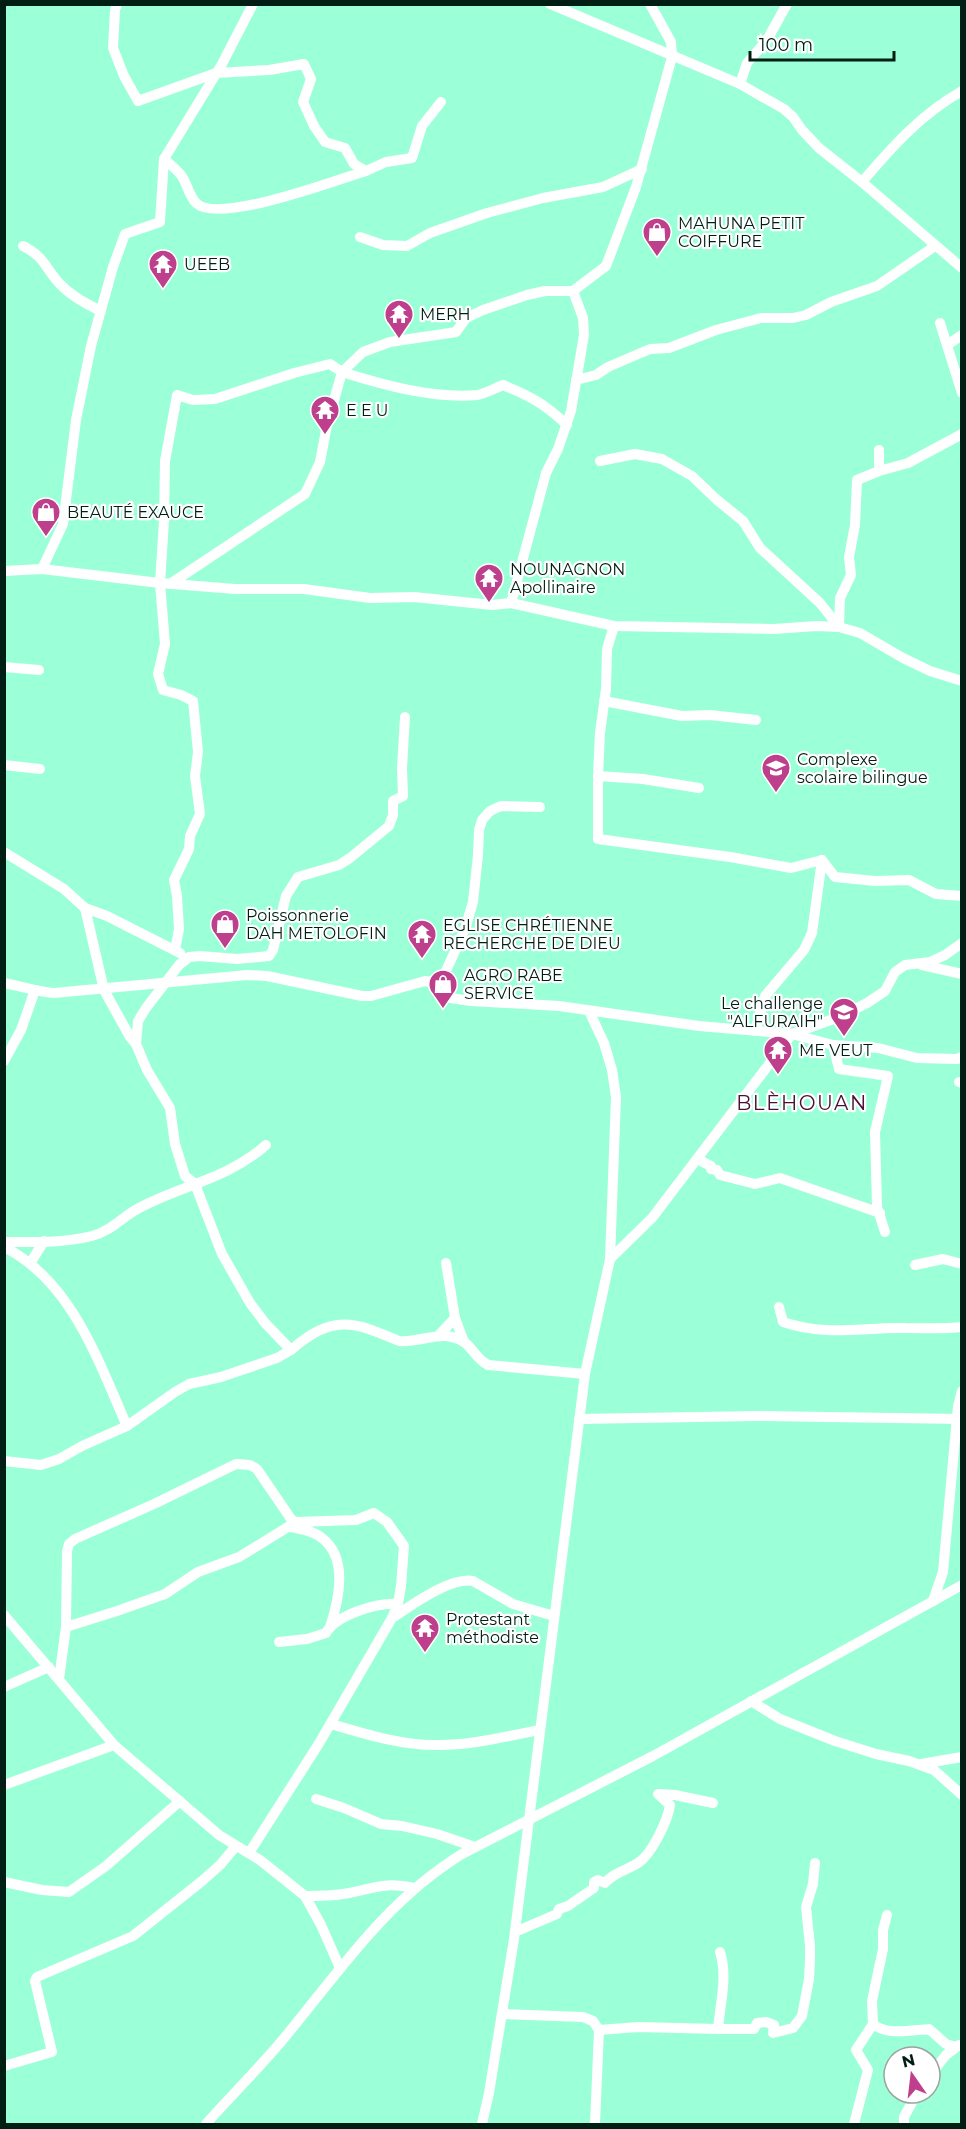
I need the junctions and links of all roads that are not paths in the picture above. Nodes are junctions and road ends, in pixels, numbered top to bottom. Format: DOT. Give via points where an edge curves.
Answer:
graph roads {
  1 [pos="117,4"];
  2 [pos="253,4"];
  3 [pos="550,4"];
  4 [pos="650,4"];
  5 [pos="787,4"];
  6 [pos="672,57"];
  7 [pos="216,73"];
  8 [pos="740,84"];
  9 [pos="962,91"];
  10 [pos="441,102"];
  11 [pos="164,159"];
  12 [pos="642,169"];
  13 [pos="366,171"];
  14 [pos="862,182"];
  15 [pos="360,237"];
  16 [pos="23,246"];
  17 [pos="934,246"];
  18 [pos="962,268"];
  19 [pos="573,291"];
  20 [pos="101,311"];
  21 [pos="940,323"];
  22 [pos="962,334"];
  23 [pos="947,345"];
  24 [pos="342,372"];
  25 [pos="576,380"];
  26 [pos="962,393"];
  27 [pos="567,425"];
  28 [pos="962,434"];
  29 [pos="879,450"];
  30 [pos="600,461"];
  31 [pos="879,471"];
  32 [pos="7,569"];
  33 [pos="42,569"];
  34 [pos="165,583"];
  35 [pos="511,603"];
  36 [pos="614,626"];
  37 [pos="839,627"];
  38 [pos="4,667"];
  39 [pos="39,670"];
  40 [pos="962,681"];
  41 [pos="604,701"];
  42 [pos="405,717"];
  43 [pos="756,720"];
  44 [pos="4,765"];
  45 [pos="40,769"];
  46 [pos="598,776"];
  47 [pos="699,788"];
  48 [pos="540,807"];
  49 [pos="4,852"];
  50 [pos="822,860"];
  51 [pos="962,896"];
  52 [pos="85,909"];
  53 [pos="962,943"];
  54 [pos="174,950"];
  55 [pos="189,957"];
  56 [pos="919,964"];
  57 [pos="962,974"];
  58 [pos="430,982"];
  59 [pos="4,983"];
  60 [pos="164,984"];
  61 [pos="35,990"];
  62 [pos="104,990"];
  63 [pos="589,1011"];
  64 [pos="754,1031"];
  65 [pos="792,1034"];
  66 [pos="136,1044"];
  67 [pos="833,1045"];
  68 [pos="962,1057"];
  69 [pos="4,1061"];
  70 [pos="266,1145"];
  71 [pos="697,1160"];
  72 [pos="185,1176"];
  73 [pos="195,1185"];
  74 [pos="180,1189"];
  75 [pos="880,1213"];
  76 [pos="885,1232"];
  77 [pos="44,1241"];
  78 [pos="4,1242"];
  79 [pos="4,1247"];
  80 [pos="610,1259"];
  81 [pos="31,1262"];
  82 [pos="446,1263"];
  83 [pos="962,1264"];
  84 [pos="915,1265"];
  85 [pos="779,1307"];
  86 [pos="456,1318"];
  87 [pos="962,1327"];
  88 [pos="440,1334"];
  89 [pos="464,1342"];
  90 [pos="291,1350"];
  91 [pos="585,1374"];
  92 [pos="962,1391"];
  93 [pos="579,1419"];
  94 [pos="959,1419"];
  95 [pos="127,1426"];
  96 [pos="4,1461"];
  97 [pos="293,1524"];
  98 [pos="962,1585"];
  99 [pos="933,1601"];
  100 [pos="398,1604"];
  101 [pos="4,1615"];
  102 [pos="554,1616"];
  103 [pos="392,1618"];
  104 [pos="66,1627"];
  105 [pos="330,1627"];
  106 [pos="279,1642"];
  107 [pos="49,1667"];
  108 [pos="59,1680"];
  109 [pos="4,1687"];
  110 [pos="751,1701"];
  111 [pos="331,1724"];
  112 [pos="540,1731"];
  113 [pos="114,1745"];
  114 [pos="962,1756"];
  115 [pos="920,1764"];
  116 [pos="4,1785"];
  117 [pos="962,1795"];
  118 [pos="316,1799"];
  119 [pos="180,1802"];
  120 [pos="713,1803"];
  121 [pos="528,1821"];
  122 [pos="236,1846"];
  123 [pos="475,1847"];
  124 [pos="249,1853"];
  125 [pos="815,1863"];
  126 [pos="4,1882"];
  127 [pos="414,1888"];
  128 [pos="305,1896"];
  129 [pos="887,1915"];
  130 [pos="515,1932"];
  131 [pos="720,1952"];
  132 [pos="340,1968"];
  133 [pos="502,2014"];
  134 [pos="873,2024"];
  135 [pos="718,2029"];
  136 [pos="600,2030"];
  137 [pos="959,2045"];
  138 [pos="942,2060"];
  139 [pos="4,2066"];
  140 [pos="910,2105"];
  141 [pos="206,2124"];
  142 [pos="482,2124"];
  143 [pos="595,2124"];
  144 [pos="854,2124"];
  145 [pos="904,2124"];
  1 -- 7 [label="street" via="113,48 138,101"];
  2 -- 7 [label="street"];
  3 -- 6 [label="street"];
  4 -- 6 [label="street" via="671,42"];
  5 -- 8 [label="street" via="767,40 747,63"];
  6 -- 8 [label="street"];
  6 -- 12 [label="street"];
  7 -- 11 [label="street"];
  7 -- 13 [label="street" via="304,64 311,79 303,102 314,126 326,142 345,148 354,164"];
  8 -- 14 [label="street" via="793,117 819,148"];
  9 -- 14 [label="street" via="942,102 897,140"];
  10 -- 13 [label="street" via="422,126 412,158 386,162"];
  11 -- 13 [label="street" via="181,175 196,203 208,210 255,205"];
  11 -- 20 [label="street" via="160,222 125,234"];
  12 -- 15 [label="street" via="603,187 487,213 430,233 407,246"];
  12 -- 19 [label="street" via="606,266"];
  14 -- 17 [label="street"];
  16 -- 20 [label="street" via="36,253 77,299"];
  17 -- 18 [label="street"];
  17 -- 25 [label="street" via="878,286 806,315 761,318 716,330 669,348 650,349 596,375"];
  19 -- 24 [label="street" via="526,295 466,318 456,332 390,342 363,352"];
  19 -- 25 [label="street" via="583,318 584,335"];
  20 -- 33 [label="street" via="76,420 63,524"];
  21 -- 23 [label="street"];
  22 -- 23 [label="street"];
  23 -- 26 [label="street"];
  24 -- 27 [label="street" via="443,394 479,395 503,385 531,396"];
  24 -- 34 [label="street" via="320,462 305,494"];
  24 -- 34 [label="street" via="330,364 215,399 177,395 165,460"];
  25 -- 27 [label="street"];
  27 -- 35 [label="street" via="546,473"];
  28 -- 31 [label="street" via="908,463"];
  29 -- 31 [label="street"];
  30 -- 37 [label="street" via="635,454 662,459 692,476 743,521 760,548 820,603"];
  31 -- 37 [label="street" via="857,480 849,557 851,575 840,598"];
  32 -- 33 [label="street"];
  33 -- 34 [label="street"];
  34 -- 35 [label="street" via="304,590 370,598"];
  34 -- 54 [label="street" via="165,644 158,674 163,690 193,701 200,814 174,880 179,929"];
  35 -- 36 [label="street"];
  36 -- 37 [label="street"];
  36 -- 41 [label="street" via="607,649"];
  37 -- 40 [label="street" via="860,633 930,671"];
  38 -- 39 [label="street"];
  41 -- 43 [label="street" via="682,716"];
  41 -- 46 [label="street"];
  42 -- 55 [label="street" via="404,796 393,801 389,826 339,865 298,877 286,896 269,956"];
  44 -- 45 [label="street"];
  46 -- 47 [label="street"];
  46 -- 50 [label="street" via="598,839 791,868"];
  48 -- 58 [label="street" via="501,806 482,820 473,902 465,929 445,973"];
  49 -- 52 [label="street" via="64,889"];
  50 -- 51 [label="street" via="835,878 909,880 936,894"];
  50 -- 64 [label="street" via="812,933 804,950 765,996"];
  52 -- 54 [label="street"];
  52 -- 62 [label="street"];
  53 -- 56 [label="street" via="945,955"];
  54 -- 55 [label="street"];
  55 -- 60 [label="street"];
  56 -- 57 [label="street"];
  56 -- 65 [label="street" via="904,965 895,972 885,991 867,1003"];
  58 -- 60 [label="street" via="371,996 267,976"];
  58 -- 63 [label="street" via="450,998"];
  59 -- 61 [label="street"];
  60 -- 62 [label="street"];
  60 -- 66 [label="street" via="138,1021"];
  61 -- 62 [label="street"];
  61 -- 69 [label="street" via="21,1030"];
  62 -- 66 [label="street"];
  63 -- 64 [label="street"];
  63 -- 80 [label="street" via="604,1043 616,1097"];
  64 -- 65 [label="street"];
  65 -- 67 [label="street"];
  65 -- 71 [label="street"];
  66 -- 72 [label="street" via="170,1108"];
  67 -- 68 [label="street" via="878,1048 917,1058"];
  67 -- 75 [label="street" via="839,1069 888,1076 875,1132"];
  70 -- 73 [label="street" via="233,1169"];
  71 -- 75 [label="street" via="720,1175 755,1184 780,1178"];
  71 -- 80 [label="street" via="652,1218"];
  72 -- 73 [label="street"];
  72 -- 74 [label="street"];
  73 -- 74 [label="street"];
  73 -- 90 [label="street" via="222,1254 250,1303"];
  74 -- 77 [label="street" via="140,1207 103,1233"];
  75 -- 76 [label="street"];
  77 -- 78 [label="street"];
  77 -- 81 [label="street"];
  79 -- 81 [label="street"];
  80 -- 91 [label="street"];
  81 -- 95 [label="street" via="62,1298 89,1341"];
  82 -- 86 [label="street"];
  83 -- 84 [label="street" via="943,1260"];
  85 -- 87 [label="street" via="783,1322 828,1332"];
  86 -- 88 [label="street"];
  86 -- 89 [label="street"];
  88 -- 89 [label="street"];
  88 -- 90 [label="street" via="407,1342 356,1324 344,1324 319,1330"];
  89 -- 91 [label="street" via="488,1365"];
  90 -- 95 [label="street" via="278,1358 189,1384"];
  91 -- 93 [label="street"];
  92 -- 94 [label="street"];
  93 -- 94 [label="street"];
  93 -- 102 [label="street"];
  94 -- 99 [label="street" via="942,1572"];
  95 -- 96 [label="street" via="41,1466"];
  97 -- 100 [label="street" via="378,1515 404,1546"];
  97 -- 104 [label="street" via="239,1557 198,1572 165,1594"];
  97 -- 104 [label="street" via="256,1469 244,1464 228,1468 69,1544"];
  97 -- 105 [label="street" via="321,1537 334,1550 339,1582"];
  98 -- 99 [label="street"];
  99 -- 110 [label="street"];
  100 -- 103 [label="street"];
  100 -- 105 [label="street" via="385,1603 358,1612"];
  101 -- 107 [label="street"];
  102 -- 103 [label="street" via="513,1604 466,1580 453,1583"];
  102 -- 112 [label="street"];
  103 -- 111 [label="street"];
  104 -- 108 [label="street"];
  105 -- 106 [label="street" via="326,1634"];
  107 -- 108 [label="street"];
  107 -- 109 [label="street"];
  108 -- 113 [label="street"];
  110 -- 115 [label="street" via="780,1719 835,1741"];
  110 -- 121 [label="street"];
  111 -- 112 [label="street" via="384,1738 436,1745"];
  111 -- 124 [label="street"];
  112 -- 121 [label="street"];
  113 -- 116 [label="street"];
  113 -- 119 [label="street"];
  114 -- 115 [label="street"];
  115 -- 117 [label="street"];
  118 -- 123 [label="street" via="381,1824 437,1834"];
  119 -- 122 [label="street"];
  119 -- 126 [label="street" via="106,1866 69,1892"];
  120 -- 130 [label="street" via="658,1794 670,1805 669,1817 641,1861 605,1883 594,1882 594,1888 557,1914"];
  121 -- 123 [label="street"];
  121 -- 130 [label="street"];
  122 -- 124 [label="street"];
  122 -- 139 [label="street" via="202,1881 134,1936 37,1977 52,2052"];
  123 -- 127 [label="street"];
  124 -- 128 [label="street"];
  125 -- 135 [label="street" via="806,1907 810,1953 802,2016 793,2028 773,2033 774,2025 766,2022 758,2023 754,2029"];
  127 -- 128 [label="street" via="379,1885 342,1894"];
  127 -- 132 [label="street"];
  128 -- 132 [label="street"];
  129 -- 134 [label="street" via="872,2001"];
  130 -- 133 [label="street"];
  131 -- 135 [label="street" via="724,1965"];
  132 -- 141 [label="street" via="279,2044"];
  133 -- 136 [label="street" via="583,2017 593,2020"];
  133 -- 142 [label="street"];
  134 -- 137 [label="street" via="880,2030 929,2029 946,2044"];
  134 -- 144 [label="street" via="856,2050 868,2070"];
  135 -- 136 [label="street"];
  136 -- 143 [label="street"];
  137 -- 138 [label="street"];
  140 -- 145 [label="street"];
}
